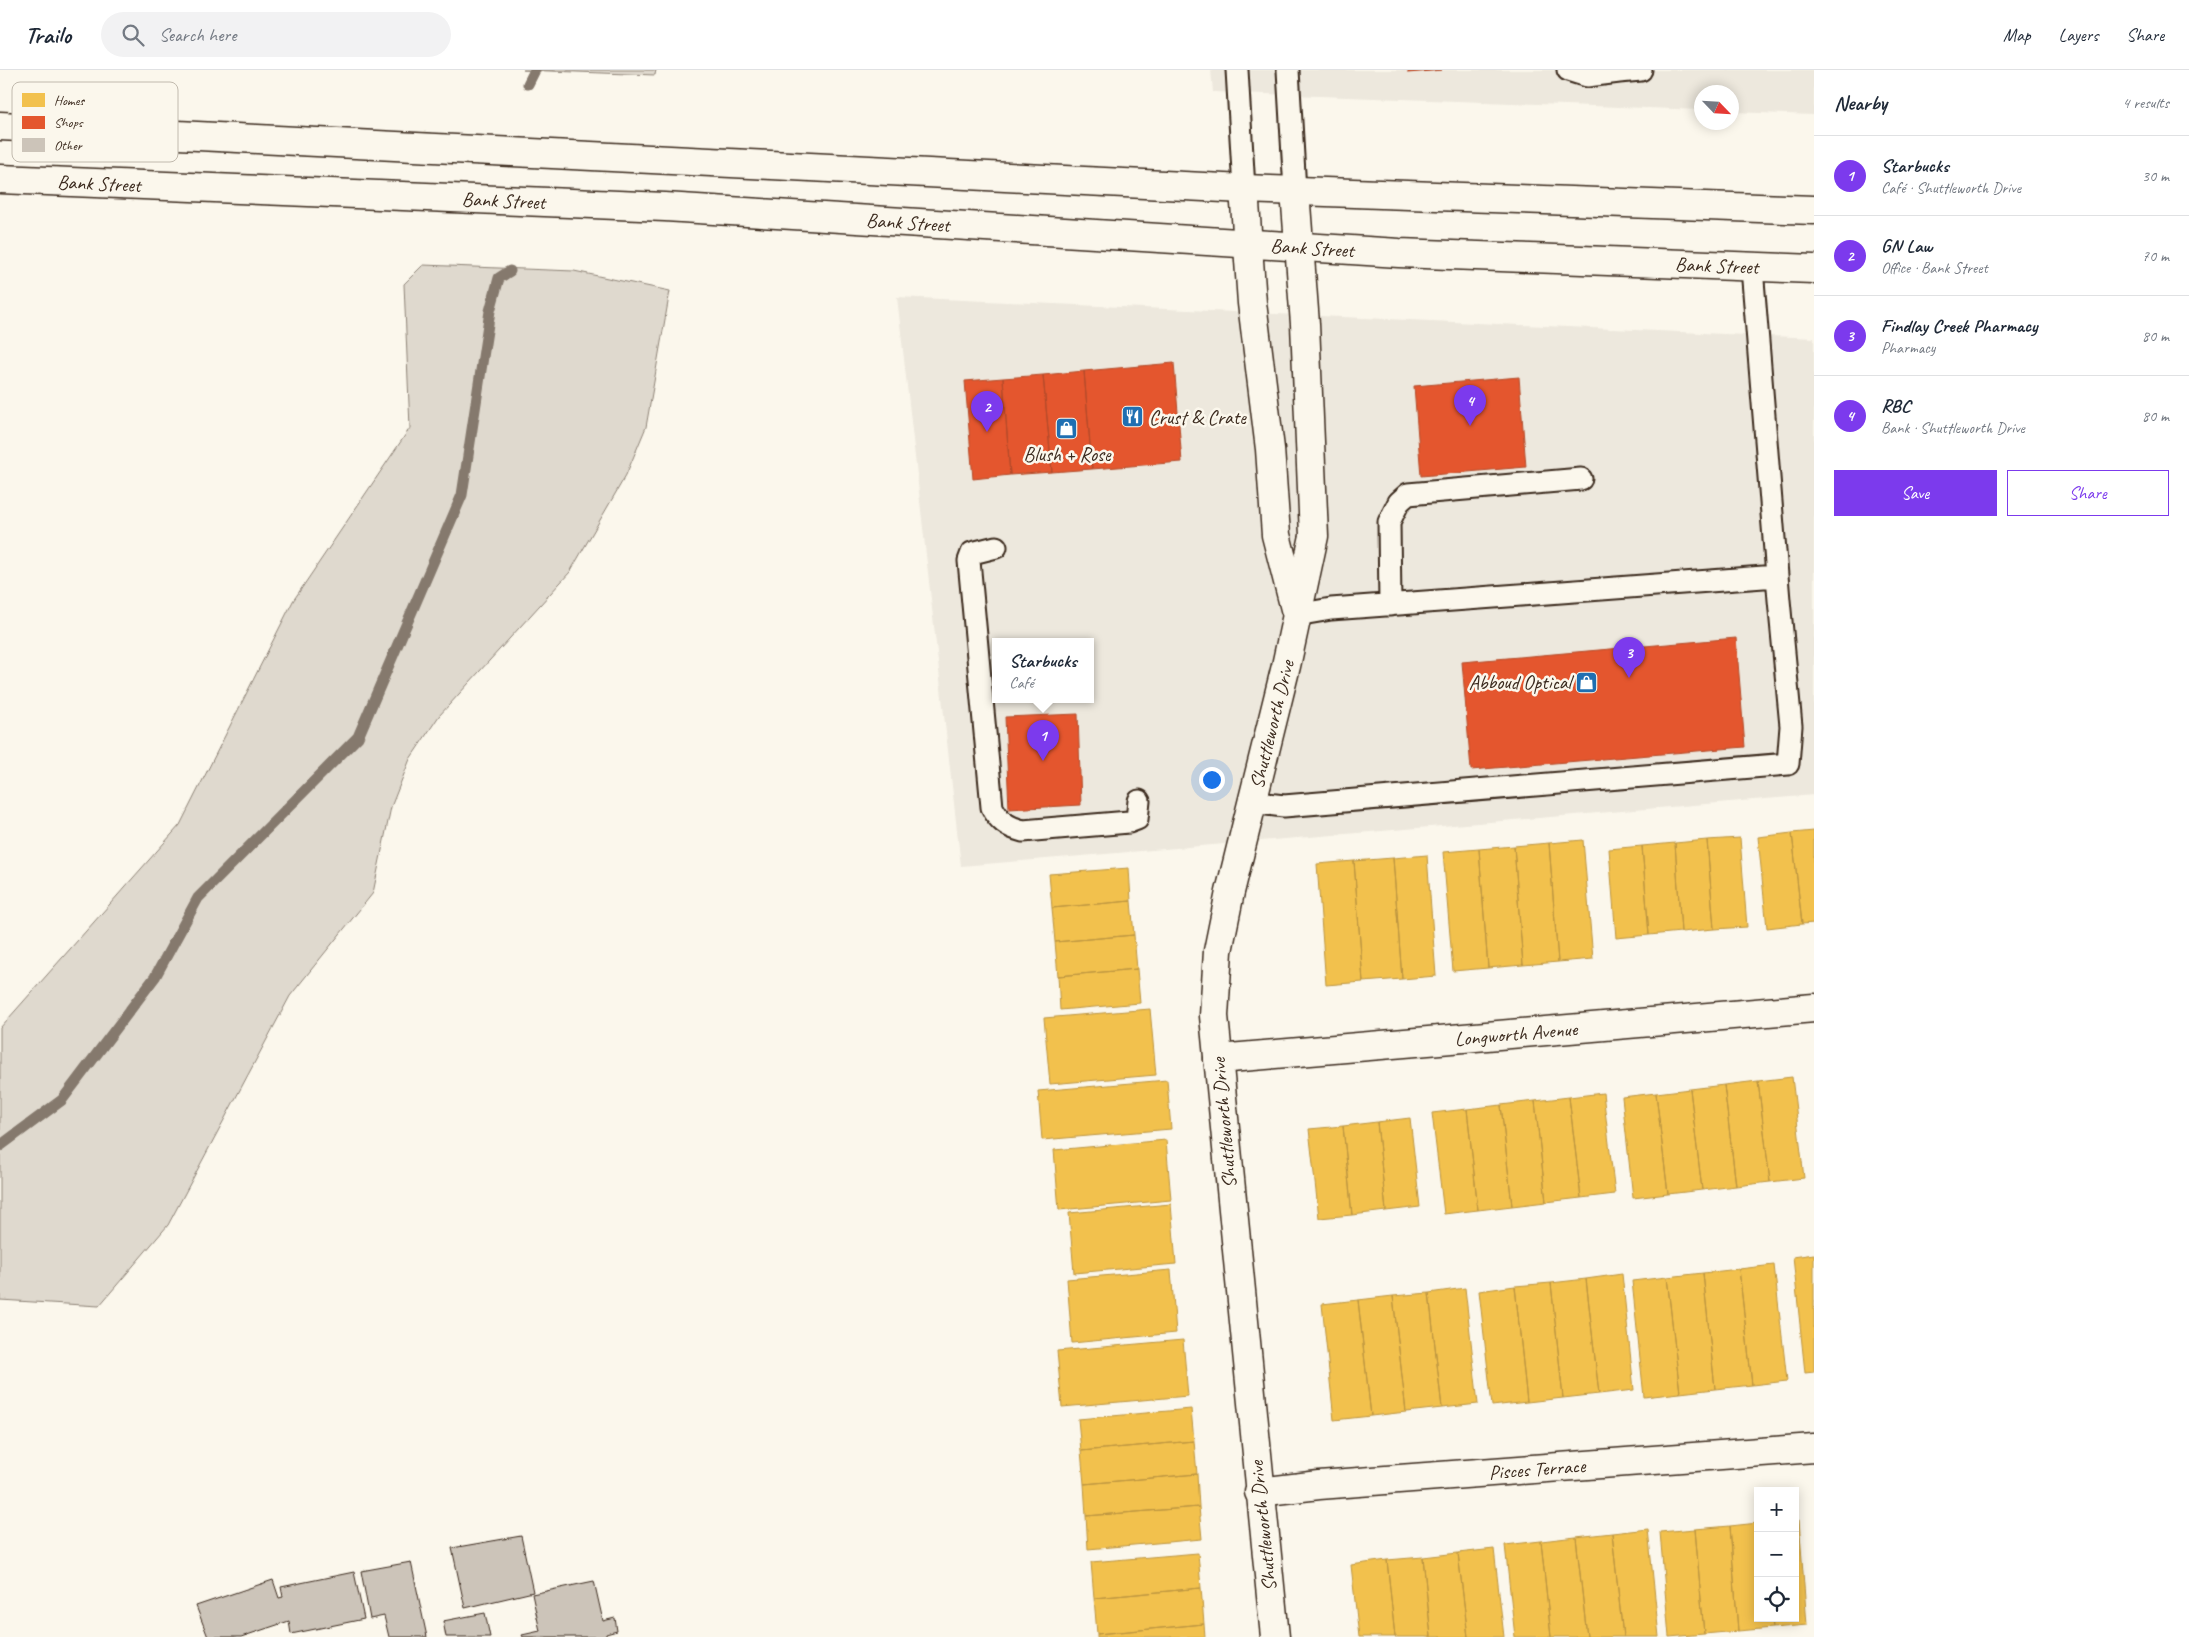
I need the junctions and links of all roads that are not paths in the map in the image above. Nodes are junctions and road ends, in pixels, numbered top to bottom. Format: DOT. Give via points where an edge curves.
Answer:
graph roads {
  1 [pos="1237,70"];
  2 [pos="1288,70"];
  3 [pos="1568,70"];
  4 [pos="1642,70"];
  5 [pos="1616,71"];
  6 [pos="178,135"];
  7 [pos="0,179"];
  8 [pos="1244,189"];
  9 [pos="1295,191"];
  10 [pos="1814,210"];
  11 [pos="1247,245"];
  12 [pos="1300,248"];
  13 [pos="1752,268"];
  14 [pos="1814,269"];
  15 [pos="1581,479"];
  16 [pos="996,547"];
  17 [pos="1777,576"];
  18 [pos="1390,605"];
  19 [pos="1296,615"];
  20 [pos="1139,801"];
  21 [pos="1250,802"];
  22 [pos="1814,1008"];
  23 [pos="1218,1059"];
  24 [pos="1814,1448"];
  25 [pos="1259,1492"];
  26 [pos="1275,1637"];
  1 -- 8 [label="lane"];
  2 -- 9 [label="lane"];
  3 -- 5 [label="lane" via="1586,76"];
  4 -- 5 [label="lane"];
  6 -- 8 [label="main road"];
  7 -- 11 [label="main road, Bank Street" via="665,207"];
  8 -- 9 [label="main road"];
  8 -- 11 [label="main road, Shuttleworth Drive"];
  9 -- 10 [label="main road"];
  9 -- 12 [label="main road, Shuttleworth Drive"];
  11 -- 12 [label="main road, Bank Street"];
  11 -- 19 [label="main road, Shuttleworth Drive" via="1270,449 1276,535"];
  12 -- 13 [label="main road, Bank Street"];
  12 -- 19 [label="main road, Shuttleworth Drive" via="1314,536"];
  13 -- 14 [label="main road, Bank Street"];
  13 -- 17 [label="lane"];
  15 -- 18 [label="lane" via="1408,494 1399,502 1389,522"];
  16 -- 20 [label="lane" via="972,553 969,561 992,807 998,819 1010,828 1023,831 1129,822 1137,819"];
  17 -- 18 [label="lane"];
  17 -- 21 [label="lane" via="1791,726 1788,764 1284,806"];
  18 -- 19 [label="lane"];
  19 -- 21 [label="main road, Shuttleworth Drive"];
  21 -- 23 [label="main road, Shuttleworth Drive" via="1218,952 1214,1016"];
  22 -- 23 [label="main road, Longworth Avenue"];
  23 -- 25 [label="main road, Shuttleworth Drive"];
  24 -- 25 [label="main road, Pisces Terrace"];
  25 -- 26 [label="main road, Shuttleworth Drive"];
}
